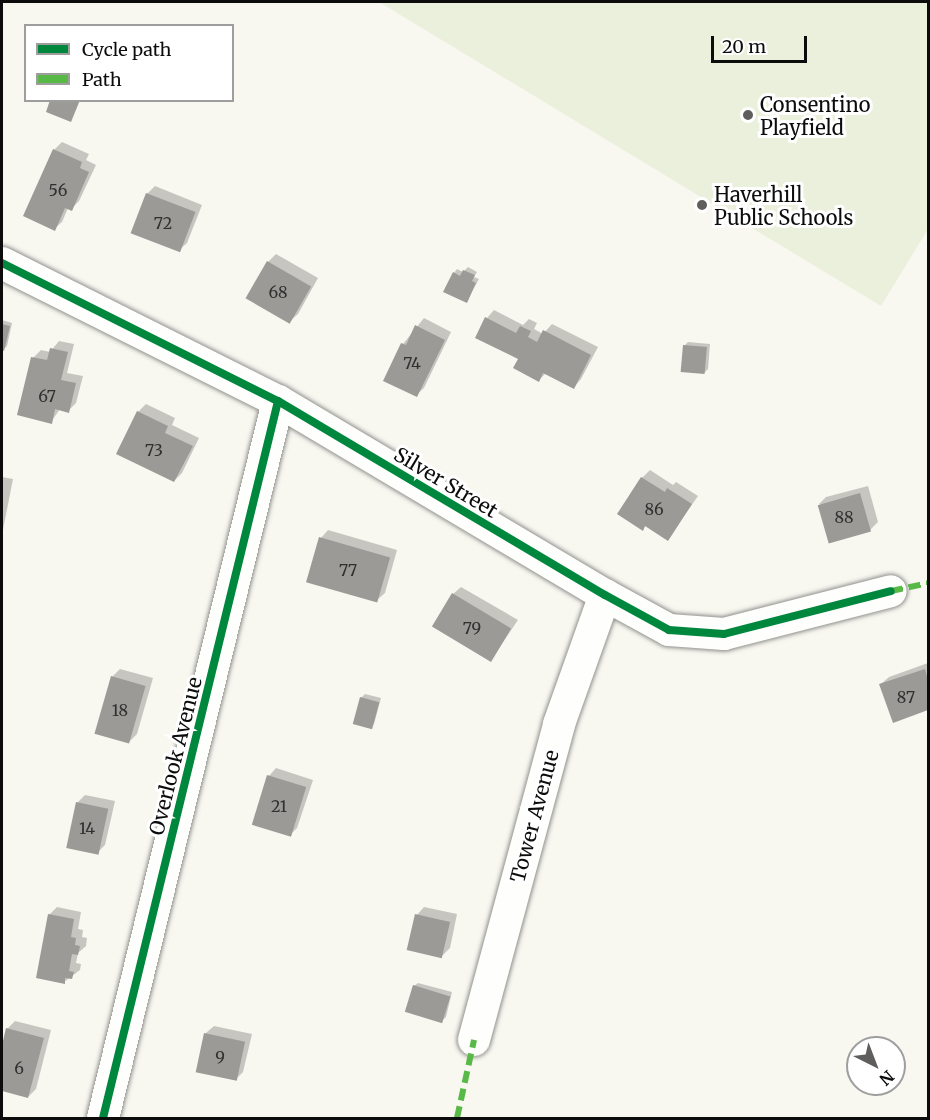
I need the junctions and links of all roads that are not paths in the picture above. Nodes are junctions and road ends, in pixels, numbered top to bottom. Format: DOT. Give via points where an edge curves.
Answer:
graph roads {
  1 [pos="2,263"];
  2 [pos="279,401"];
  3 [pos="891,591"];
  4 [pos="604,595"];
  5 [pos="474,1040"];
  6 [pos="103,1119"];
  1 -- 2 [label="street, Silver Street"];
  2 -- 4 [label="street, Silver Street"];
  2 -- 6 [label="street, Overlook Avenue"];
  3 -- 4 [label="street, Silver Street" via="724,634 669,630"];
  4 -- 5 [label="street, Tower Avenue" via="559,724"];
}
